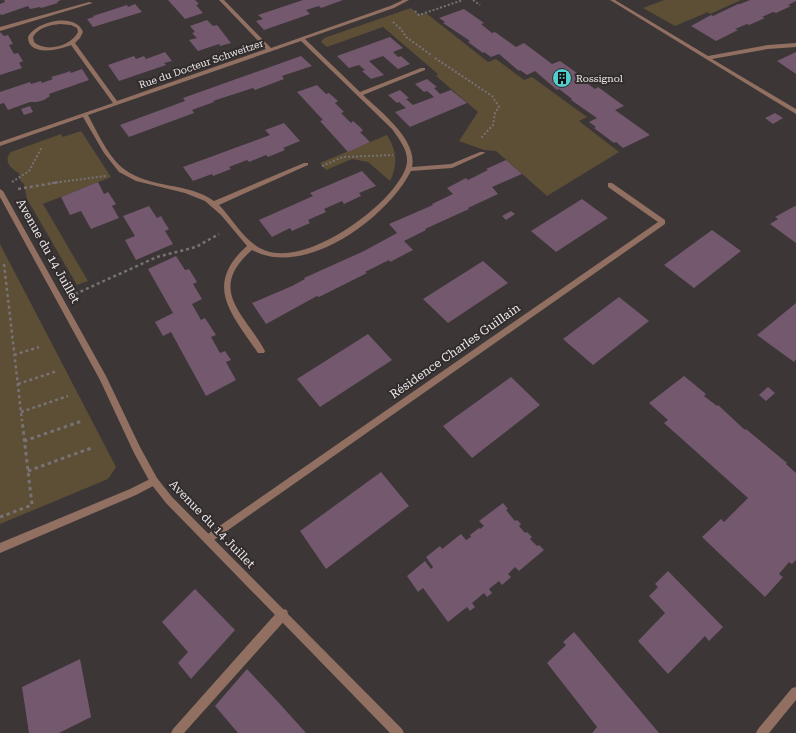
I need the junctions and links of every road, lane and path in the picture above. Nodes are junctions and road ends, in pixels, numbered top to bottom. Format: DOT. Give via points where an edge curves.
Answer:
graph roads {
  1 [pos="221,0"];
  2 [pos="407,0"];
  3 [pos="463,0"];
  4 [pos="474,0"];
  5 [pos="612,0"];
  6 [pos="90,3"];
  7 [pos="480,5"];
  8 [pos="411,8"];
  9 [pos="40,18"];
  10 [pos="392,20"];
  11 [pos="44,26"];
  12 [pos="0,29"];
  13 [pos="302,39"];
  14 [pos="72,43"];
  15 [pos="796,45"];
  16 [pos="269,49"];
  17 [pos="707,58"];
  18 [pos="423,69"];
  19 [pos="359,94"];
  20 [pos="116,103"];
  21 [pos="796,112"];
  22 [pos="84,114"];
  23 [pos="54,125"];
  24 [pos="0,144"];
  25 [pos="482,153"];
  26 [pos="409,156"];
  27 [pos="306,164"];
  28 [pos="408,169"];
  29 [pos="122,171"];
  30 [pos="610,184"];
  31 [pos="0,191"];
  32 [pos="214,204"];
  33 [pos="234,226"];
  34 [pos="250,247"];
  35 [pos="4,264"];
  36 [pos="61,301"];
  37 [pos="39,347"];
  38 [pos="261,351"];
  39 [pos="14,355"];
  40 [pos="57,371"];
  41 [pos="18,384"];
  42 [pos="68,396"];
  43 [pos="21,412"];
  44 [pos="82,421"];
  45 [pos="24,441"];
  46 [pos="94,447"];
  47 [pos="28,471"];
  48 [pos="154,481"];
  49 [pos="0,517"];
  50 [pos="208,539"];
  51 [pos="0,548"];
  52 [pos="283,614"];
  53 [pos="796,692"];
  54 [pos="177,733"];
  55 [pos="398,733"];
  56 [pos="762,733"];
  1 -- 16 [label="street"];
  2 -- 13 [label="street, Rue du Docteur Schweitzer"];
  3 -- 8 [label="path" via="419,15"];
  4 -- 7 [label="path"];
  5 -- 17 [label="street"];
  6 -- 9 [label="street"];
  9 -- 11 [label="street"];
  9 -- 12 [label="street"];
  10 -- 25 [label="path" via="406,37 427,53 492,96 499,107 493,125 480,139 484,150"];
  11 -- 14 [label="street" via="68,22 79,27 81,35"];
  11 -- 14 [label="street" via="32,34 30,38 34,46 47,49 64,47"];
  13 -- 16 [label="street, Rue du Docteur Schweitzer"];
  13 -- 19 [label="street"];
  14 -- 20 [label="street"];
  15 -- 17 [label="street" via="768,47"];
  16 -- 20 [label="street, Rue du Docteur Schweitzer"];
  17 -- 21 [label="street"];
  18 -- 19 [label="street"];
  19 -- 26 [label="street" via="394,128"];
  20 -- 22 [label="street, Rue du Docteur Schweitzer"];
  22 -- 23 [label="street, Rue du Docteur Schweitzer"];
  22 -- 29 [label="street"];
  23 -- 24 [label="street, Rue du Docteur Schweitzer"];
  23 -- 29 [label="path" via="55,136 39,149 29,170 12,182 18,189 107,176"];
  25 -- 28 [label="street" via="452,166"];
  26 -- 27 [label="path" via="343,157 320,167"];
  26 -- 28 [label="street"];
  27 -- 32 [label="street"];
  28 -- 34 [label="street" via="392,195 380,208 368,219 332,240 298,254 261,253"];
  29 -- 32 [label="street" via="196,194"];
  30 -- 50 [label="street, Résidence Charles Guillain" via="663,222"];
  31 -- 36 [label="street, Avenue du 14 Juillet"];
  32 -- 33 [label="street"];
  33 -- 34 [label="street"];
  33 -- 36 [label="path" via="196,247 157,257"];
  34 -- 38 [label="street" via="231,270 229,300"];
  35 -- 39 [label="path"];
  36 -- 48 [label="street, Avenue du 14 Juillet"];
  37 -- 39 [label="path"];
  39 -- 41 [label="path"];
  40 -- 41 [label="path"];
  41 -- 43 [label="path"];
  42 -- 43 [label="path"];
  43 -- 45 [label="path"];
  44 -- 45 [label="path"];
  45 -- 47 [label="path"];
  46 -- 47 [label="path"];
  47 -- 49 [label="path" via="32,504"];
  48 -- 50 [label="street, Avenue du 14 Juillet"];
  48 -- 51 [label="street"];
  50 -- 52 [label="street, Avenue du 14 Juillet"];
  52 -- 54 [label="street"];
  52 -- 55 [label="street, Avenue du 14 Juillet"];
  53 -- 56 [label="street"];
}
